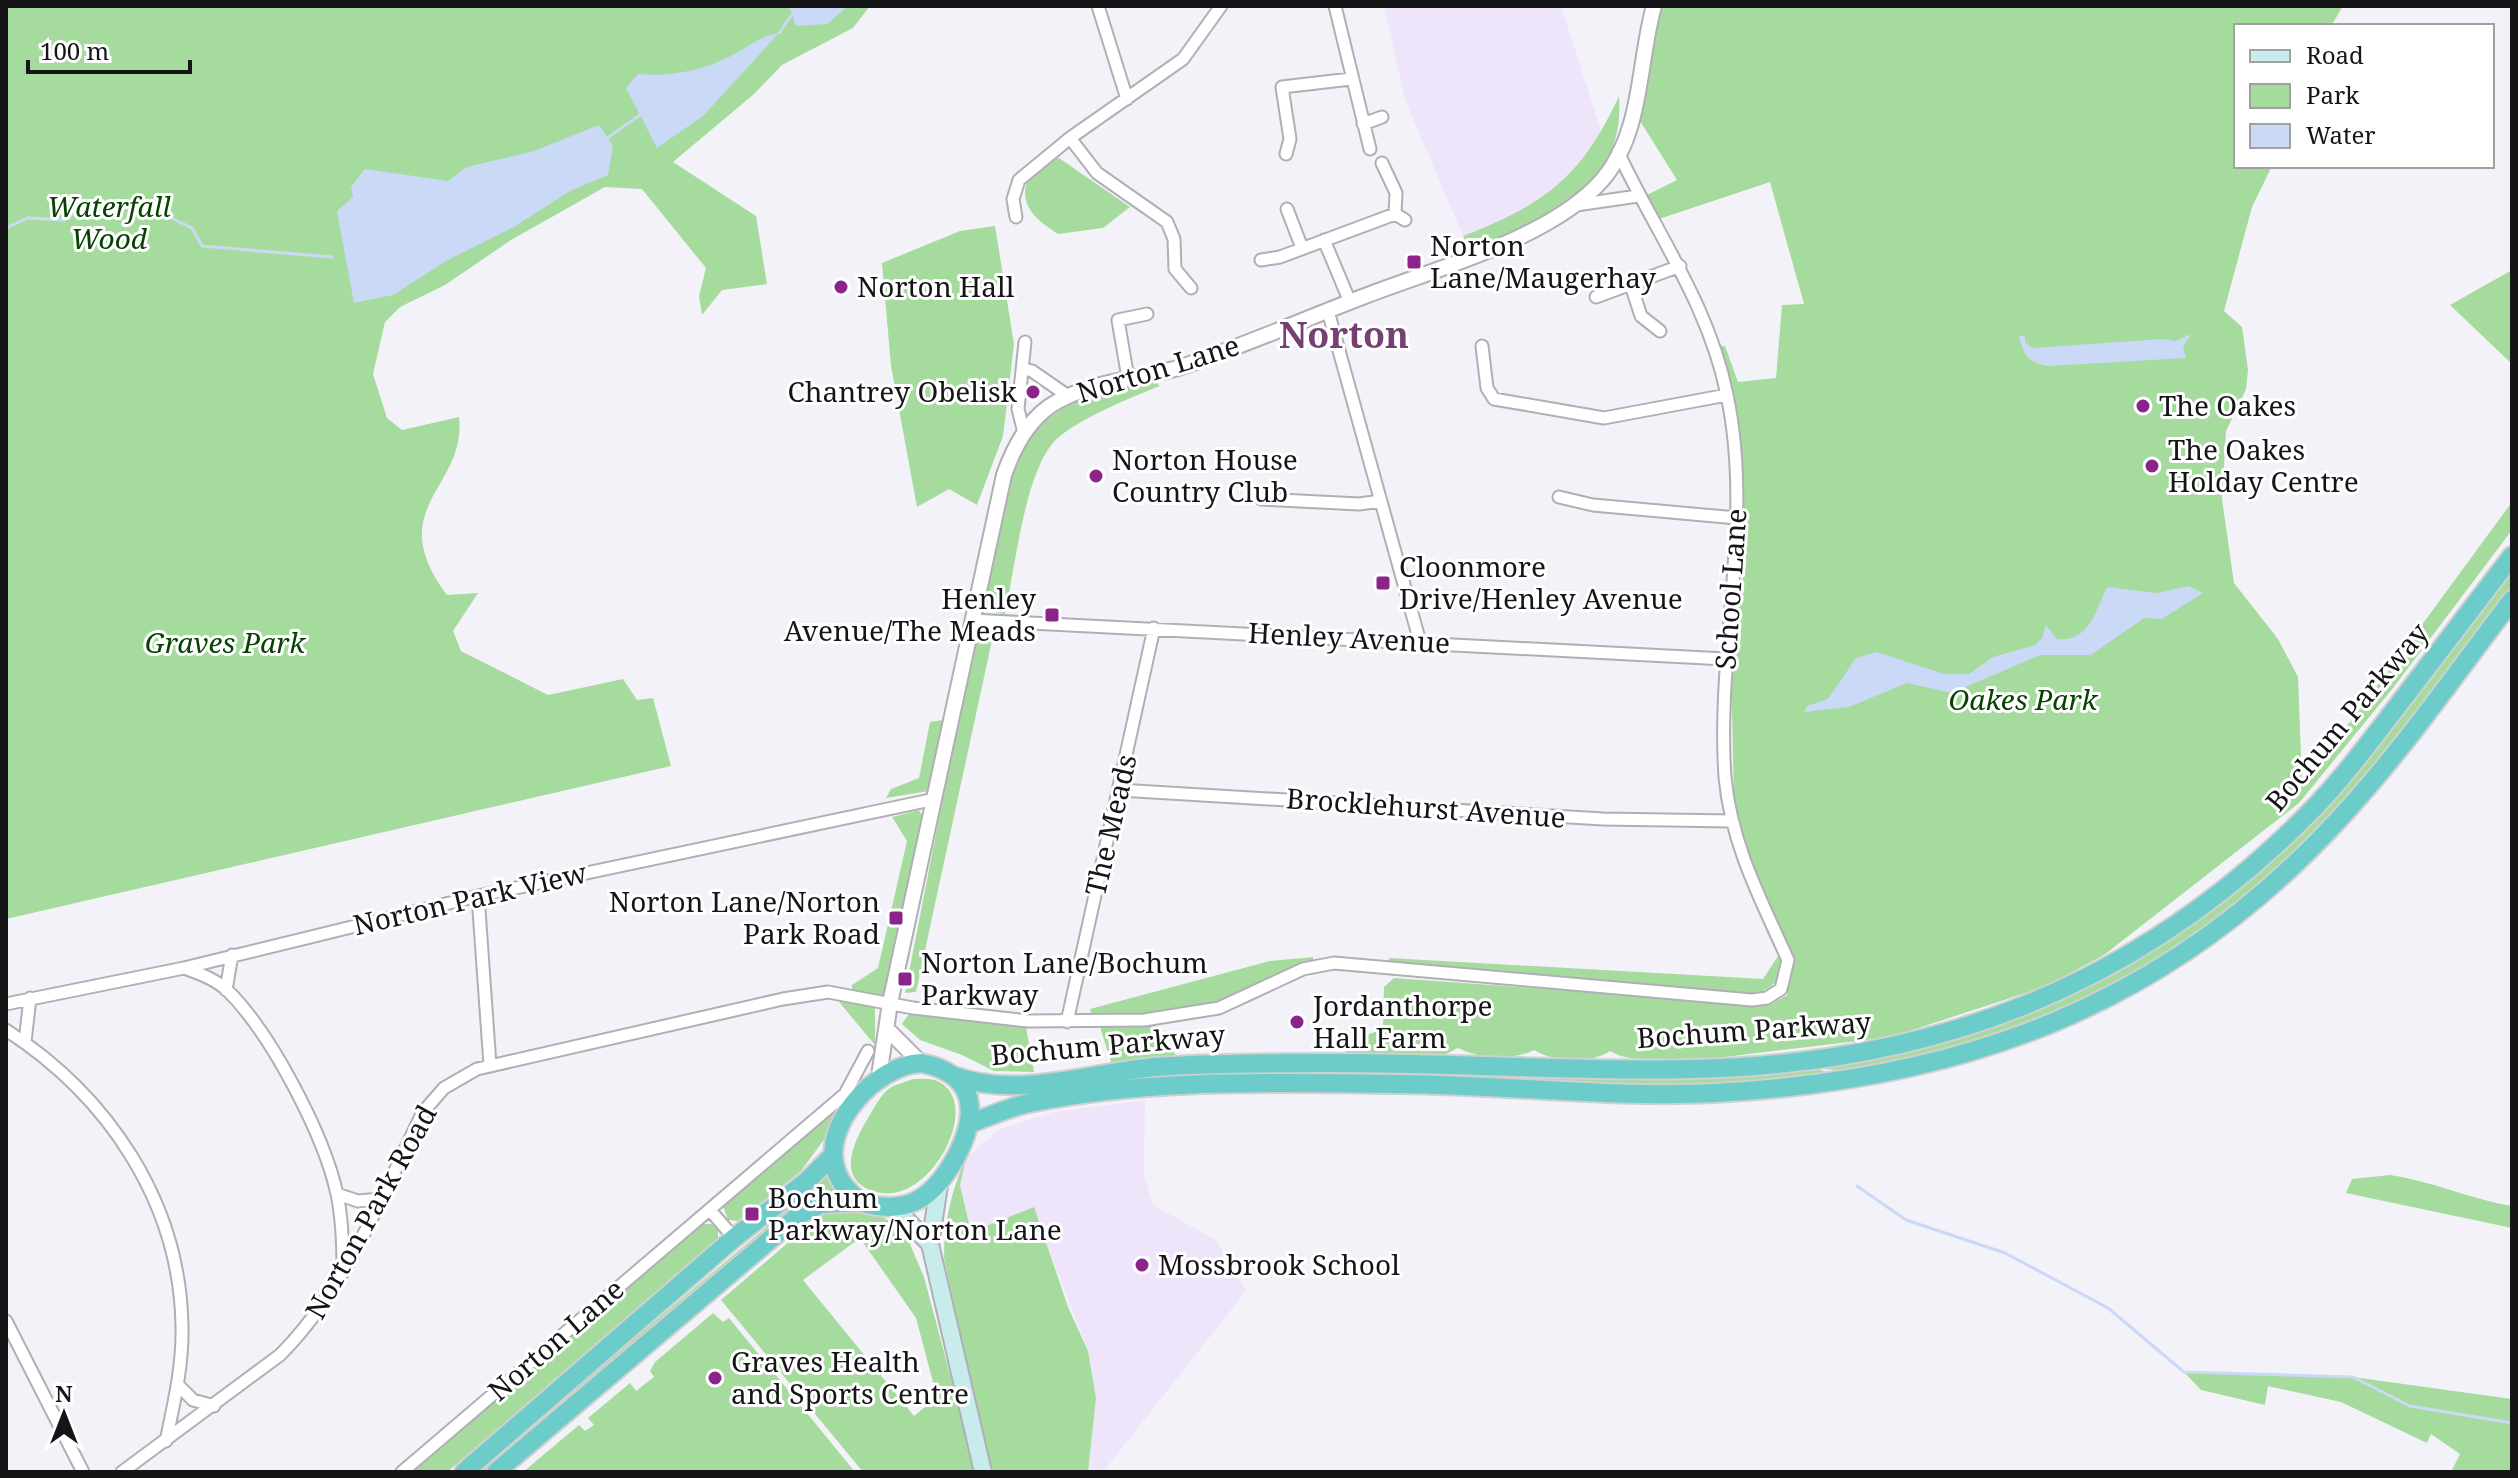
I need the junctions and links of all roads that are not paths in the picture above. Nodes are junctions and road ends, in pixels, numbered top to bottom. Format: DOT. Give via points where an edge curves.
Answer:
graph roads {
  1 [pos="1098,6"];
  2 [pos="1221,6"];
  3 [pos="1335,6"];
  4 [pos="1654,6"];
  5 [pos="1351,79"];
  6 [pos="1127,99"];
  7 [pos="1382,117"];
  8 [pos="1363,124"];
  9 [pos="1070,138"];
  10 [pos="1370,149"];
  11 [pos="1618,152"];
  12 [pos="1286,154"];
  13 [pos="1382,163"];
  14 [pos="1638,196"];
  15 [pos="1576,205"];
  16 [pos="1287,209"];
  17 [pos="1016,217"];
  18 [pos="1324,240"];
  19 [pos="1302,248"];
  20 [pos="1261,260"];
  21 [pos="1680,266"];
  22 [pos="1631,285"];
  23 [pos="1191,288"];
  24 [pos="1596,297"];
  25 [pos="1350,302"];
  26 [pos="1328,311"];
  27 [pos="1147,314"];
  28 [pos="1660,331"];
  29 [pos="1025,342"];
  30 [pos="1482,346"];
  31 [pos="1024,369"];
  32 [pos="1128,378"];
  33 [pos="1727,395"];
  34 [pos="1068,396"];
  35 [pos="1024,433"];
  36 [pos="1559,497"];
  37 [pos="1261,499"];
  38 [pos="1381,501"];
  39 [pos="1737,518"];
  40 [pos="2512,556"];
  41 [pos="2512,600"];
  42 [pos="972,620"];
  43 [pos="1154,628"];
  44 [pos="1420,642"];
  45 [pos="1725,659"];
  46 [pos="1119,790"];
  47 [pos="935,799"];
  48 [pos="1732,821"];
  49 [pos="478,896"];
  50 [pos="232,955"];
  51 [pos="184,968"];
  52 [pos="1781,989"];
  53 [pos="226,990"];
  54 [pos="30,998"];
  55 [pos="890,1003"];
  56 [pos="6,1004"];
  57 [pos="1067,1022"];
  58 [pos="887,1029"];
  59 [pos="6,1030"];
  60 [pos="25,1042"];
  61 [pos="868,1051"];
  62 [pos="921,1063"];
  63 [pos="490,1065"];
  64 [pos="879,1076"];
  65 [pos="954,1076"];
  66 [pos="971,1123"];
  67 [pos="833,1155"];
  68 [pos="939,1186"];
  69 [pos="337,1194"];
  70 [pos="381,1199"];
  71 [pos="860,1202"];
  72 [pos="894,1207"];
  73 [pos="710,1210"];
  74 [pos="734,1238"];
  75 [pos="930,1244"];
  76 [pos="343,1268"];
  77 [pos="6,1321"];
  78 [pos="178,1385"];
  79 [pos="214,1406"];
  80 [pos="166,1441"];
  81 [pos="83,1472"];
  82 [pos="122,1472"];
  83 [pos="402,1472"];
  84 [pos="464,1472"];
  85 [pos="496,1472"];
  86 [pos="983,1472"];
  1 -- 6 [label="street"];
  2 -- 6 [label="street" via="1183,59"];
  3 -- 5 [label="street"];
  4 -- 11 [label="street, Norton Lane" via="1634,111"];
  5 -- 8 [label="street"];
  5 -- 12 [label="street" via="1282,87 1290,139"];
  6 -- 9 [label="street"];
  7 -- 8 [label="street"];
  8 -- 10 [label="street"];
  9 -- 17 [label="street" via="1019,180 1013,199"];
  9 -- 23 [label="street" via="1097,173 1167,222 1174,239 1175,269"];
  11 -- 14 [label="street, School Lane"];
  11 -- 15 [label="street, Norton Lane" via="1605,177"];
  13 -- 18 [label="street" via="1400,217"];
  14 -- 15 [label="street"];
  14 -- 21 [label="street, School Lane"];
  15 -- 25 [label="street, Norton Lane" via="1514,239"];
  16 -- 19 [label="street"];
  18 -- 19 [label="street"];
  18 -- 25 [label="street"];
  19 -- 20 [label="street"];
  21 -- 22 [label="street"];
  21 -- 33 [label="street, School Lane" via="1707,325"];
  22 -- 24 [label="street"];
  22 -- 28 [label="street" via="1641,316"];
  25 -- 26 [label="street, Norton Lane"];
  26 -- 32 [label="street, Norton Lane" via="1181,367"];
  26 -- 38 [label="street"];
  27 -- 32 [label="street" via="1118,320"];
  29 -- 31 [label="street"];
  30 -- 33 [label="street" via="1487,388 1494,399 1604,418"];
  31 -- 34 [label="street"];
  31 -- 35 [label="street" via="1018,409"];
  32 -- 34 [label="street, Norton Lane"];
  33 -- 39 [label="street, School Lane"];
  34 -- 35 [label="street, Norton Lane" via="1038,416"];
  35 -- 42 [label="street, Norton Lane" via="1004,475"];
  36 -- 39 [label="street"];
  37 -- 38 [label="street"];
  38 -- 44 [label="street"];
  39 -- 45 [label="street, School Lane"];
  40 -- 65 [label="highway, Bochum Parkway" via="2361,753 2256,863 2162,936 2039,1002 1880,1050 1695,1069 1242,1063 1154,1067 1021,1085 976,1084"];
  41 -- 66 [label="highway, Bochum Parkway" via="2361,795 2265,891 2198,943 2125,988 1988,1048 1906,1071 1818,1086 1709,1093 1432,1084 1174,1085 1025,1104"];
  42 -- 43 [label="street, Henley Avenue"];
  42 -- 47 [label="street, Norton Lane"];
  43 -- 44 [label="street, Henley Avenue"];
  43 -- 46 [label="street, The Meads"];
  44 -- 45 [label="street, Henley Avenue"];
  45 -- 48 [label="street, School Lane" via="1725,779"];
  46 -- 48 [label="street, Brocklehurst Avenue" via="1603,819"];
  46 -- 57 [label="street, The Meads"];
  47 -- 49 [label="street, Norton Park View"];
  47 -- 55 [label="street, Norton Lane"];
  48 -- 52 [label="street, School Lane" via="1750,882 1788,960"];
  49 -- 50 [label="street, Norton Park View"];
  49 -- 63 [label="street"];
  50 -- 51 [label="street, Norton Park View"];
  50 -- 53 [label="street"];
  51 -- 53 [label="street"];
  51 -- 54 [label="street, Norton Park View"];
  52 -- 57 [label="street, Norton Park Road" via="1752,1000 1319,963 1203,1012"];
  53 -- 69 [label="street" via="266,1042 303,1107"];
  54 -- 56 [label="street, Norton Park View"];
  54 -- 60 [label="street"];
  55 -- 57 [label="street, Norton Park Road"];
  55 -- 58 [label="street, Norton Lane"];
  55 -- 63 [label="street, Norton Park Road" via="813,993"];
  58 -- 62 [label="street"];
  58 -- 64 [label="street, Norton Lane"];
  59 -- 60 [label="street"];
  60 -- 78 [label="street" via="99,1108 148,1185 167,1235 180,1298"];
  61 -- 73 [label="street, Norton Lane" via="845,1094"];
  62 -- 64 [label="highway"];
  62 -- 65 [label="highway"];
  63 -- 70 [label="street, Norton Park Road" via="459,1076 423,1112"];
  64 -- 67 [label="highway" via="842,1123"];
  65 -- 66 [label="highway" via="968,1097"];
  66 -- 68 [label="highway"];
  67 -- 71 [label="highway" via="844,1186"];
  67 -- 74 [label="highway"];
  68 -- 72 [label="highway" via="915,1202"];
  68 -- 75 [label="main road"];
  69 -- 70 [label="street" via="358,1201"];
  69 -- 76 [label="street"];
  70 -- 76 [label="street, Norton Park Road"];
  71 -- 72 [label="highway"];
  71 -- 85 [label="highway" via="821,1204 799,1215"];
  72 -- 75 [label="main road"];
  73 -- 74 [label="street"];
  73 -- 83 [label="street, Norton Lane"];
  74 -- 84 [label="highway"];
  75 -- 86 [label="main road"];
  76 -- 79 [label="street, Norton Park Road" via="301,1335"];
  77 -- 81 [label="street"];
  78 -- 79 [label="street" via="193,1400"];
  78 -- 80 [label="street"];
  79 -- 80 [label="street, Norton Park Road"];
  80 -- 82 [label="street, Norton Park Road"];
}
